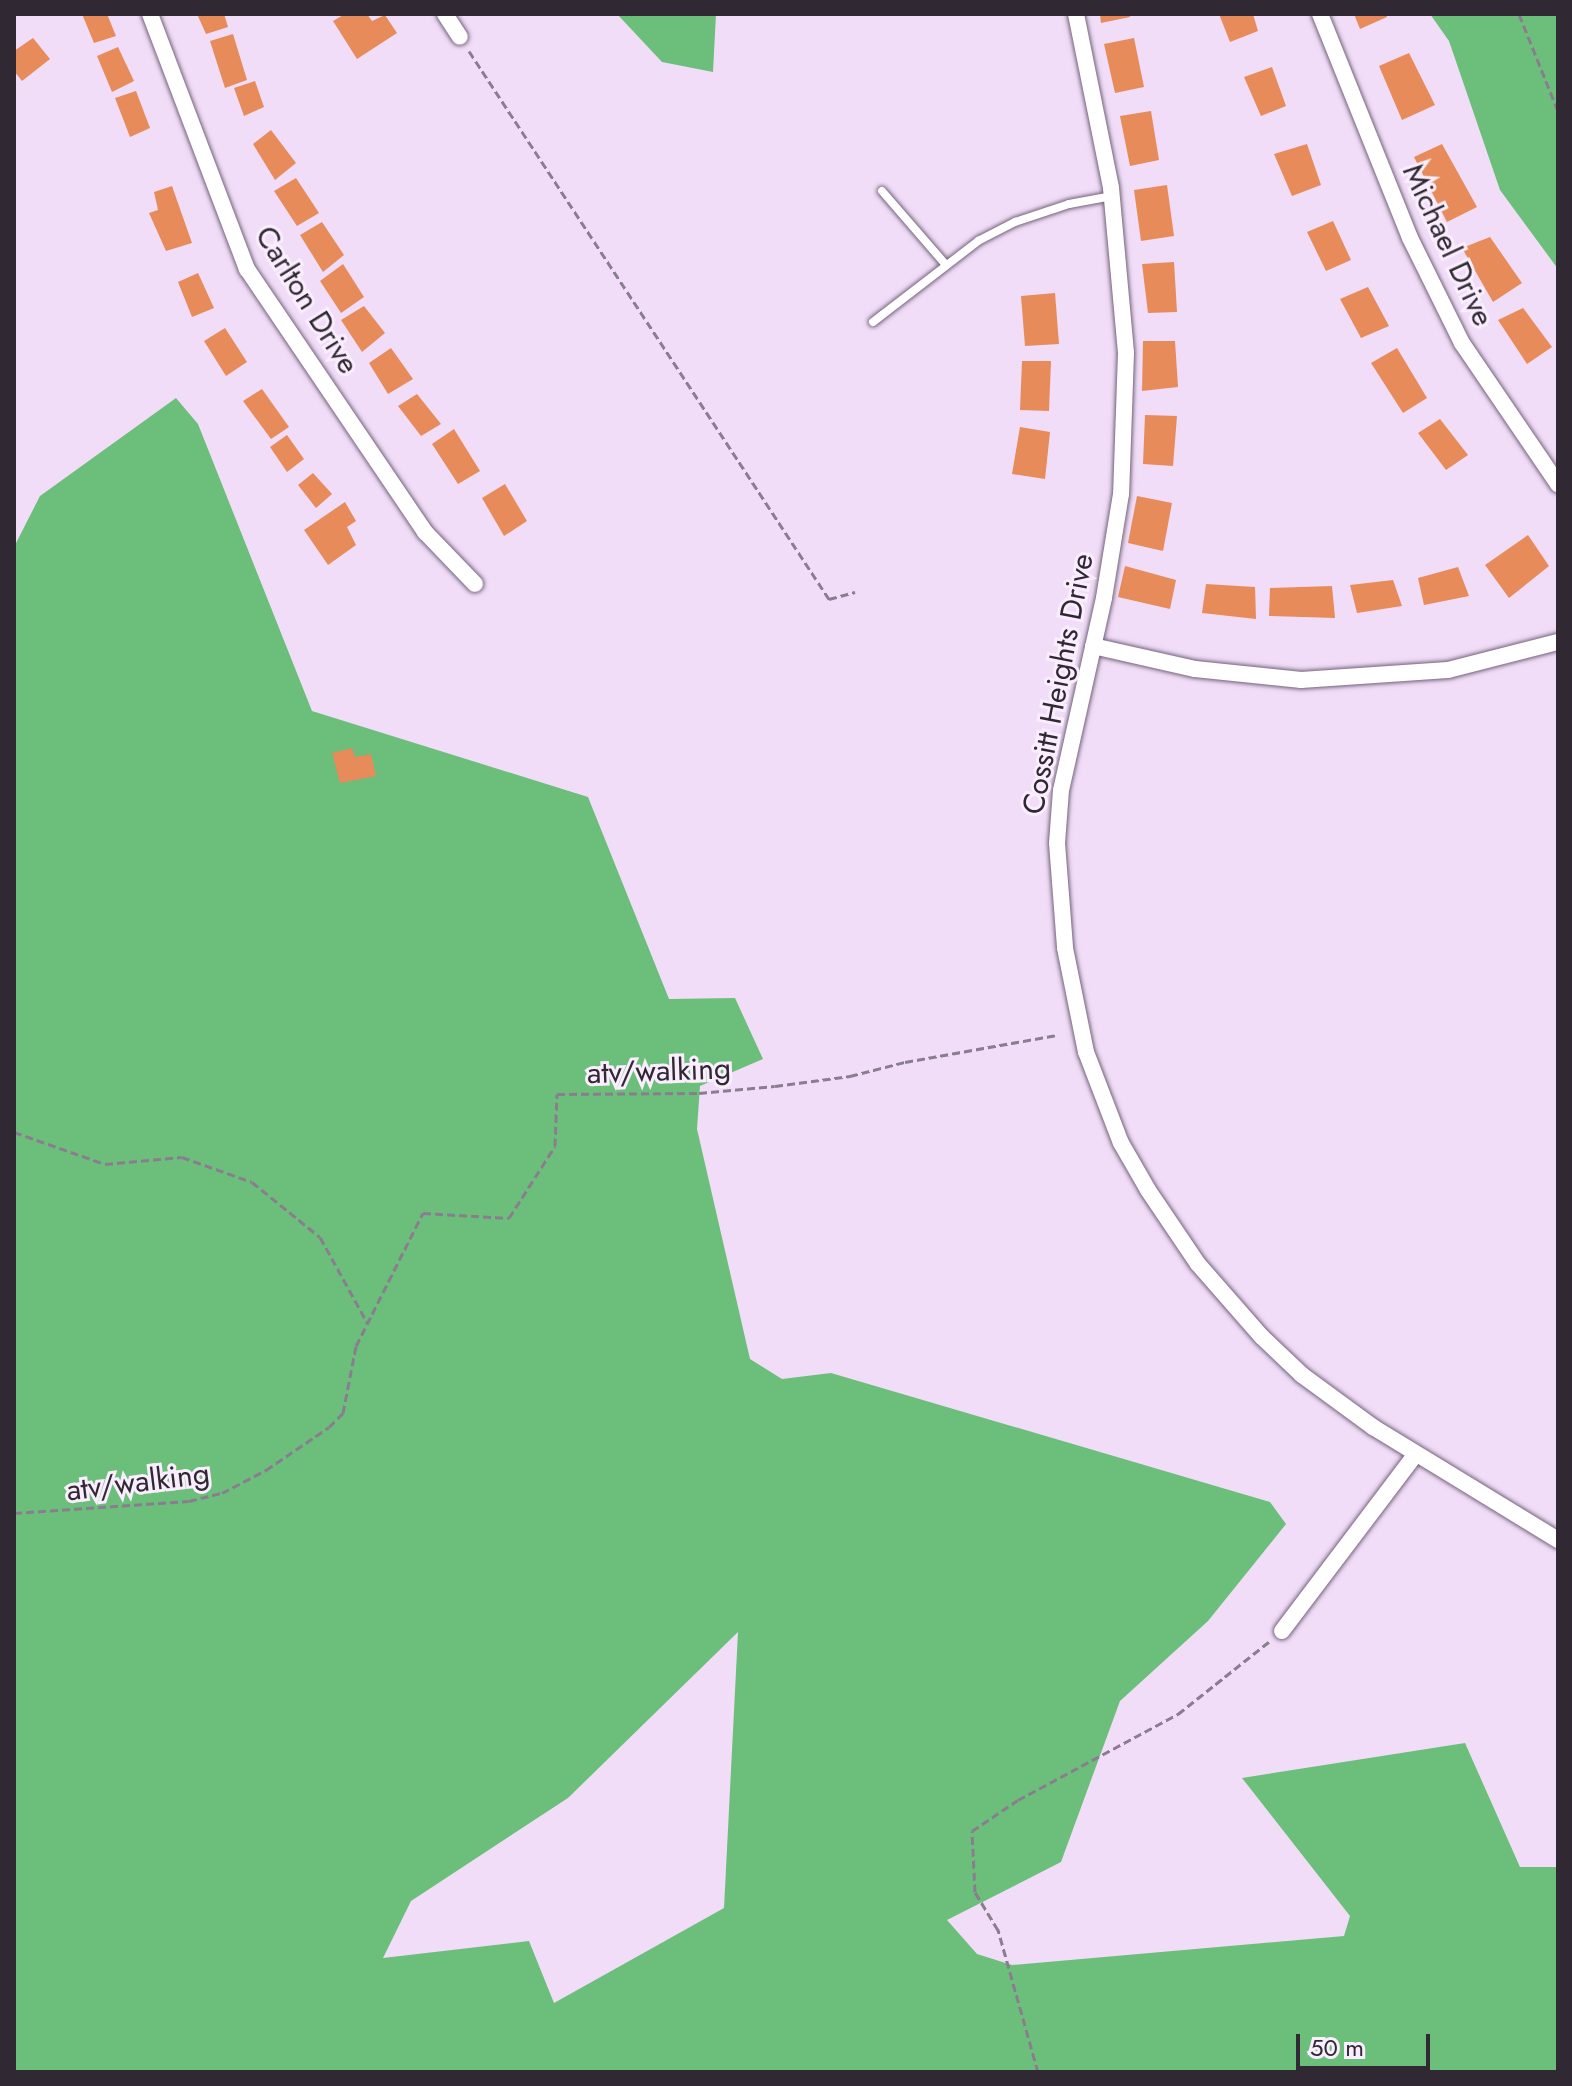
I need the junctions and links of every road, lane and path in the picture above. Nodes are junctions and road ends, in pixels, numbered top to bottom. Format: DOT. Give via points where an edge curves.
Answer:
graph roads {
  1 [pos="150,14"];
  2 [pos="445,14"];
  3 [pos="1076,14"];
  4 [pos="1320,14"];
  5 [pos="1519,14"];
  6 [pos="460,37"];
  7 [pos="1558,111"];
  8 [pos="882,191"];
  9 [pos="1112,196"];
  10 [pos="946,265"];
  11 [pos="873,322"];
  12 [pos="1558,484"];
  13 [pos="475,584"];
  14 [pos="855,592"];
  15 [pos="1558,642"];
  16 [pos="1093,646"];
  17 [pos="1056,1035"];
  18 [pos="14,1132"];
  19 [pos="368,1324"];
  20 [pos="1416,1454"];
  21 [pos="14,1513"];
  22 [pos="1558,1540"];
  23 [pos="1282,1631"];
  24 [pos="1038,2072"];
  1 -- 13 [label="street, Carlton Drive" via="247,269 425,532"];
  2 -- 6 [label="street"];
  3 -- 9 [label="street, Cossitt Heights Drive"];
  4 -- 12 [label="street, Michael Drive" via="1410,238 1455,330"];
  5 -- 7 [label="path"];
  6 -- 14 [label="path" via="829,599"];
  8 -- 10 [label="lane"];
  9 -- 10 [label="lane" via="1015,222"];
  9 -- 16 [label="street, Cossitt Heights Drive" via="1125,322 1125,417 1121,494"];
  10 -- 11 [label="lane"];
  15 -- 16 [label="street" via="1448,670 1301,680 1195,669"];
  16 -- 20 [label="street, Cossitt Heights Drive" via="1061,790 1057,843 1069,970 1086,1052 1102,1098 1148,1190 1229,1301 1302,1375"];
  17 -- 19 [label="path, atv/walking" via="775,1086 699,1093 557,1094 555,1146 509,1218 423,1213"];
  18 -- 19 [label="path" via="105,1164 182,1157 252,1182 320,1237"];
  19 -- 21 [label="path, atv/walking" via="356,1346 343,1413 266,1470 222,1493 189,1501"];
  20 -- 22 [label="street, Cossitt Heights Drive"];
  20 -- 23 [label="street"];
  23 -- 24 [label="path" via="1178,1714 1018,1800 972,1831 975,1892 998,1930"];
}
